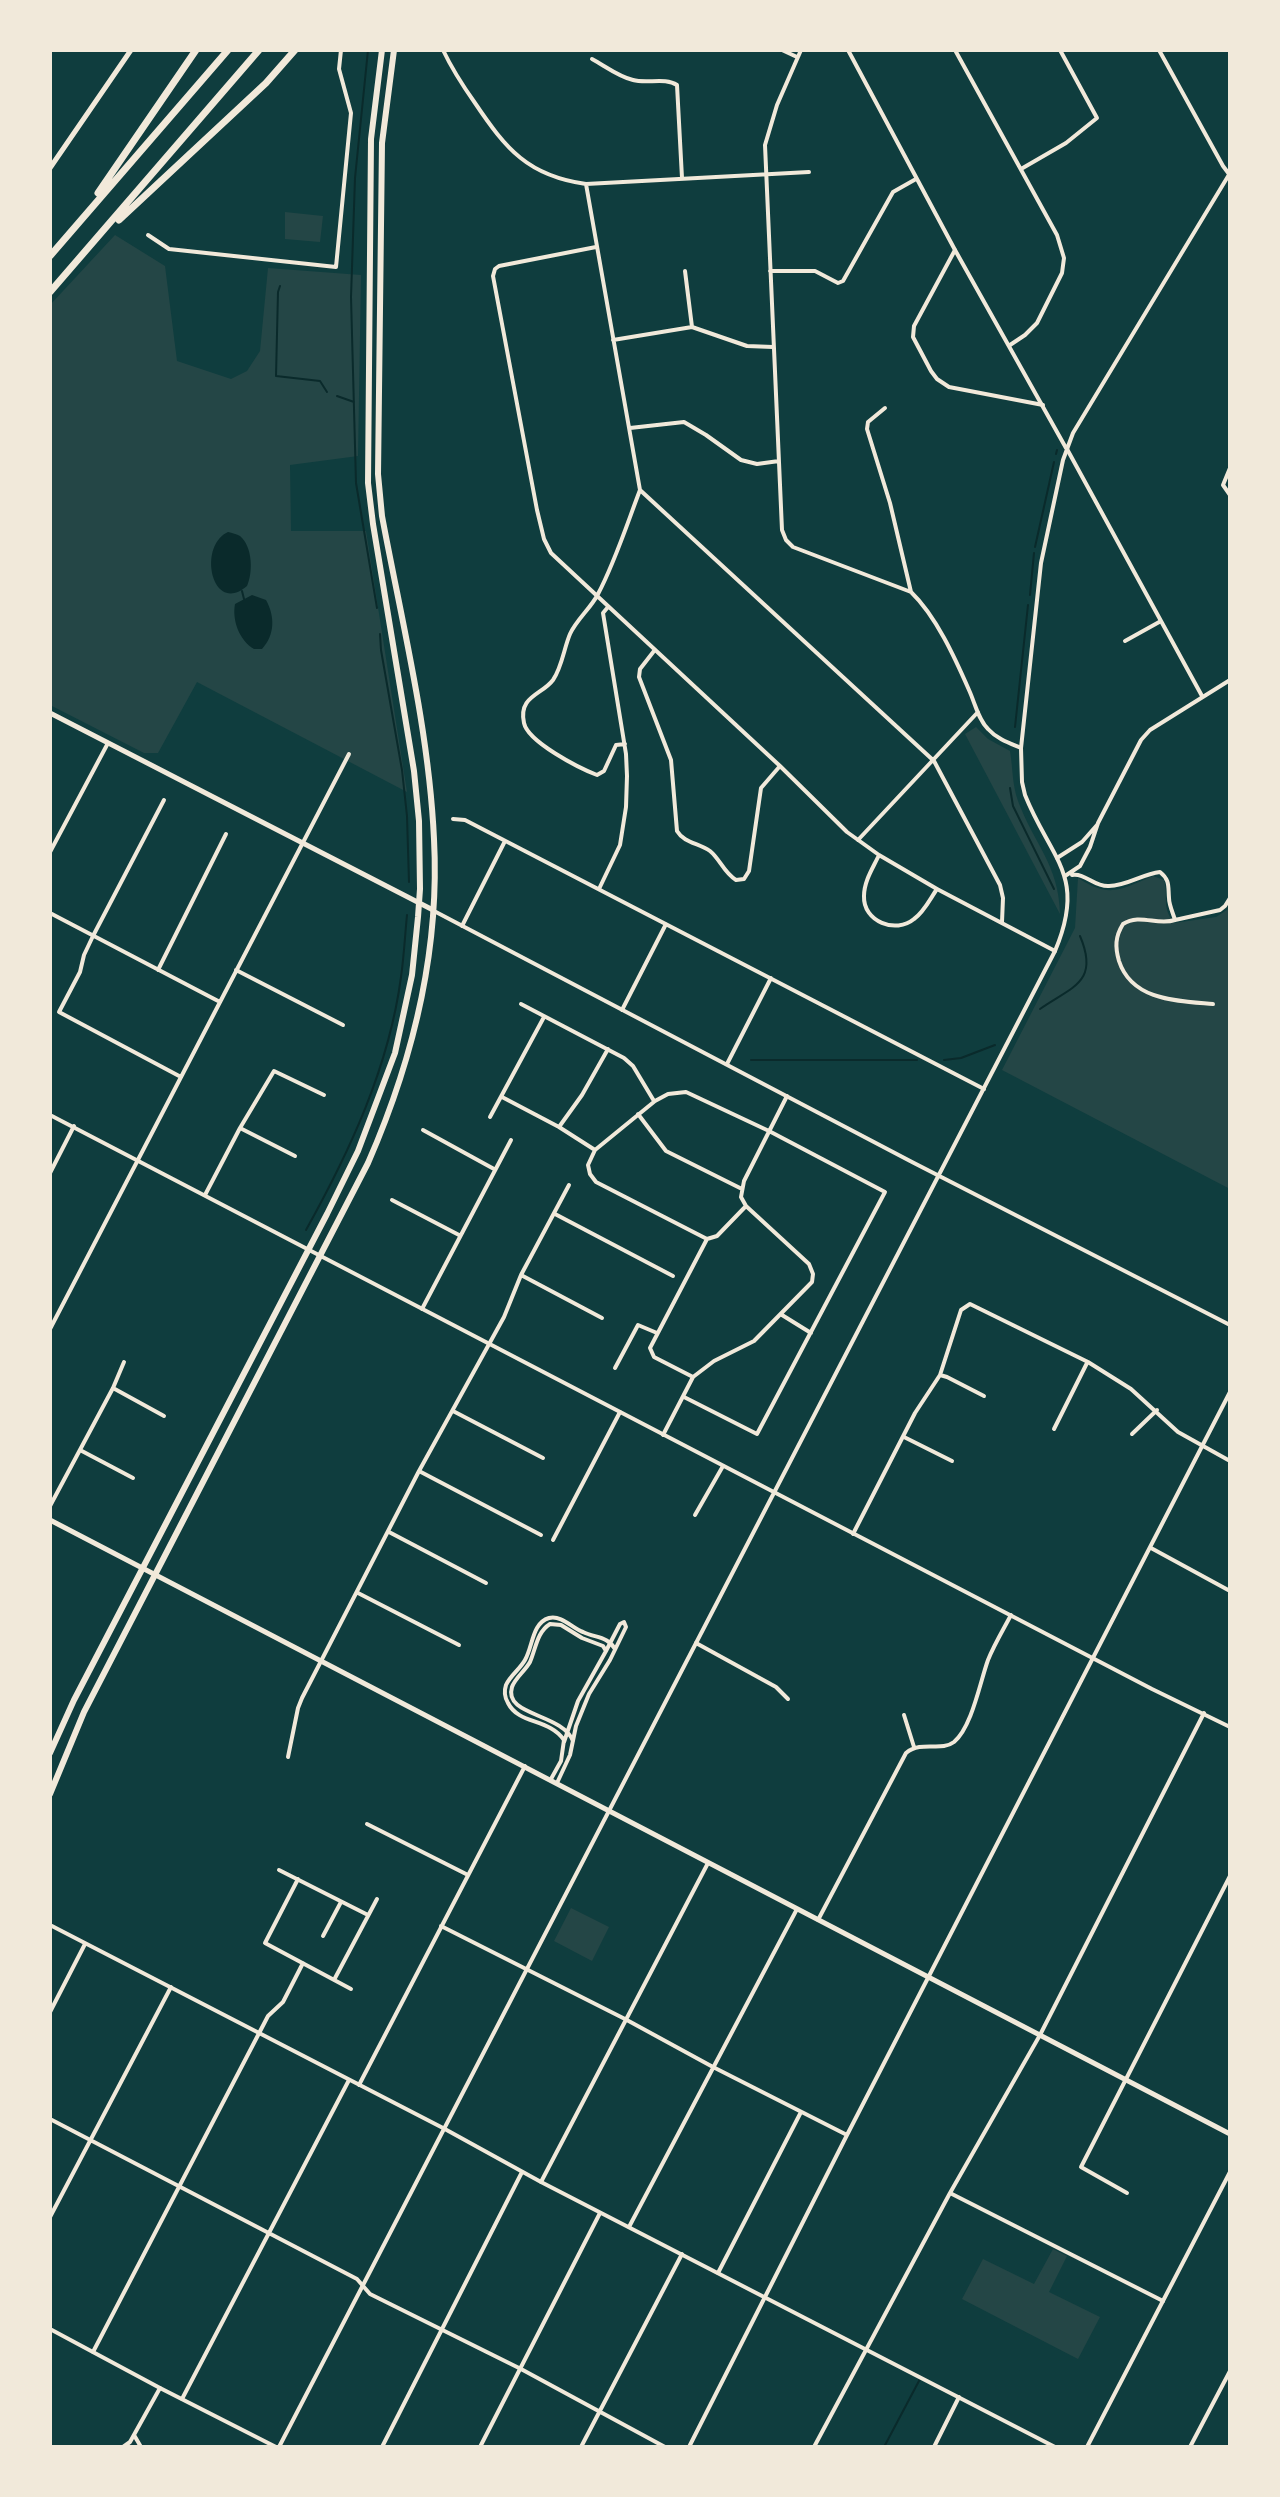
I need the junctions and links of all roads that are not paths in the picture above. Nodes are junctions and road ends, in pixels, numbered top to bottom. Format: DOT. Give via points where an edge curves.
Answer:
graph roads {
  1 [pos="131,50"];
  2 [pos="196,50"];
  3 [pos="228,50"];
  4 [pos="259,50"];
  5 [pos="295,50"];
  6 [pos="341,50"];
  7 [pos="382,50"];
  8 [pos="394,50"];
  9 [pos="443,50"];
  10 [pos="782,50"];
  11 [pos="801,50"];
  12 [pos="848,50"];
  13 [pos="955,50"];
  14 [pos="1060,50"];
  15 [pos="1159,50"];
  16 [pos="797,57"];
  17 [pos="592,59"];
  18 [pos="50,168"];
  19 [pos="1021,169"];
  20 [pos="809,172"];
  21 [pos="765,174"];
  22 [pos="1230,174"];
  23 [pos="682,178"];
  24 [pos="916,179"];
  25 [pos="586,184"];
  26 [pos="75,226"];
  27 [pos="148,235"];
  28 [pos="94,243"];
  29 [pos="596,247"];
  30 [pos="955,250"];
  31 [pos="50,256"];
  32 [pos="685,271"];
  33 [pos="770,271"];
  34 [pos="50,292"];
  35 [pos="692,327"];
  36 [pos="613,340"];
  37 [pos="1010,345"];
  38 [pos="773,347"];
  39 [pos="1043,405"];
  40 [pos="885,408"];
  41 [pos="630,428"];
  42 [pos="1066,448"];
  43 [pos="779,461"];
  44 [pos="1230,468"];
  45 [pos="640,490"];
  46 [pos="1230,495"];
  47 [pos="911,592"];
  48 [pos="598,595"];
  49 [pos="608,607"];
  50 [pos="1161,621"];
  51 [pos="1125,641"];
  52 [pos="654,651"];
  53 [pos="1230,680"];
  54 [pos="1202,696"];
  55 [pos="978,712"];
  56 [pos="50,713"];
  57 [pos="108,743"];
  58 [pos="625,744"];
  59 [pos="1021,748"];
  60 [pos="349,754"];
  61 [pos="934,761"];
  62 [pos="780,766"];
  63 [pos="164,800"];
  64 [pos="453,819"];
  65 [pos="1098,823"];
  66 [pos="226,834"];
  67 [pos="858,840"];
  68 [pos="505,841"];
  69 [pos="303,844"];
  70 [pos="50,852"];
  71 [pos="879,855"];
  72 [pos="1057,858"];
  73 [pos="1065,876"];
  74 [pos="599,889"];
  75 [pos="937,889"];
  76 [pos="1230,898"];
  77 [pos="419,903"];
  78 [pos="433,910"];
  79 [pos="50,913"];
  80 [pos="1175,920"];
  81 [pos="1002,922"];
  82 [pos="666,924"];
  83 [pos="462,926"];
  84 [pos="93,936"];
  85 [pos="1055,951"];
  86 [pos="158,970"];
  87 [pos="236,970"];
  88 [pos="771,978"];
  89 [pos="220,1002"];
  90 [pos="521,1004"];
  91 [pos="1213,1004"];
  92 [pos="622,1010"];
  93 [pos="544,1017"];
  94 [pos="343,1025"];
  95 [pos="608,1049"];
  96 [pos="727,1064"];
  97 [pos="181,1077"];
  98 [pos="984,1089"];
  99 [pos="324,1095"];
  100 [pos="787,1095"];
  101 [pos="502,1097"];
  102 [pos="655,1101"];
  103 [pos="638,1114"];
  104 [pos="50,1115"];
  105 [pos="490,1117"];
  106 [pos="74,1126"];
  107 [pos="559,1127"];
  108 [pos="240,1128"];
  109 [pos="423,1130"];
  110 [pos="769,1131"];
  111 [pos="511,1140"];
  112 [pos="595,1150"];
  113 [pos="295,1156"];
  114 [pos="137,1159"];
  115 [pos="494,1169"];
  116 [pos="50,1173"];
  117 [pos="939,1175"];
  118 [pos="569,1185"];
  119 [pos="742,1189"];
  120 [pos="205,1195"];
  121 [pos="392,1200"];
  122 [pos="746,1206"];
  123 [pos="555,1214"];
  124 [pos="459,1235"];
  125 [pos="707,1239"];
  126 [pos="308,1249"];
  127 [pos="321,1257"];
  128 [pos="521,1275"];
  129 [pos="673,1276"];
  130 [pos="422,1309"];
  131 [pos="782,1315"];
  132 [pos="602,1318"];
  133 [pos="1230,1325"];
  134 [pos="50,1329"];
  135 [pos="657,1333"];
  136 [pos="811,1333"];
  137 [pos="490,1344"];
  138 [pos="124,1362"];
  139 [pos="1088,1362"];
  140 [pos="615,1368"];
  141 [pos="940,1375"];
  142 [pos="693,1377"];
  143 [pos="113,1388"];
  144 [pos="1230,1392"];
  145 [pos="984,1396"];
  146 [pos="684,1397"];
  147 [pos="1157,1410"];
  148 [pos="452,1411"];
  149 [pos="620,1412"];
  150 [pos="164,1416"];
  151 [pos="1054,1429"];
  152 [pos="1132,1434"];
  153 [pos="663,1435"];
  154 [pos="904,1437"];
  155 [pos="1201,1446"];
  156 [pos="80,1450"];
  157 [pos="543,1458"];
  158 [pos="952,1461"];
  159 [pos="1230,1461"];
  160 [pos="723,1466"];
  161 [pos="419,1471"];
  162 [pos="133,1478"];
  163 [pos="774,1492"];
  164 [pos="50,1506"];
  165 [pos="695,1515"];
  166 [pos="50,1520"];
  167 [pos="389,1532"];
  168 [pos="853,1534"];
  169 [pos="541,1535"];
  170 [pos="553,1540"];
  171 [pos="1151,1548"];
  172 [pos="142,1569"];
  173 [pos="154,1575"];
  174 [pos="486,1583"];
  175 [pos="1230,1591"];
  176 [pos="357,1592"];
  177 [pos="1011,1615"];
  178 [pos="610,1642"];
  179 [pos="696,1643"];
  180 [pos="459,1645"];
  181 [pos="615,1649"];
  182 [pos="606,1651"];
  183 [pos="1093,1658"];
  184 [pos="322,1662"];
  185 [pos="788,1699"];
  186 [pos="1204,1713"];
  187 [pos="904,1715"];
  188 [pos="1230,1727"];
  189 [pos="568,1731"];
  190 [pos="573,1741"];
  191 [pos="564,1742"];
  192 [pos="914,1747"];
  193 [pos="50,1753"];
  194 [pos="288,1757"];
  195 [pos="525,1766"];
  196 [pos="554,1781"];
  197 [pos="50,1794"];
  198 [pos="609,1811"];
  199 [pos="367,1824"];
  200 [pos="708,1863"];
  201 [pos="279,1870"];
  202 [pos="468,1875"];
  203 [pos="1230,1876"];
  204 [pos="298,1879"];
  205 [pos="377,1899"];
  206 [pos="341,1902"];
  207 [pos="797,1909"];
  208 [pos="368,1915"];
  209 [pos="818,1920"];
  210 [pos="50,1925"];
  211 [pos="441,1926"];
  212 [pos="323,1936"];
  213 [pos="85,1944"];
  214 [pos="303,1963"];
  215 [pos="526,1970"];
  216 [pos="929,1977"];
  217 [pos="334,1980"];
  218 [pos="171,1987"];
  219 [pos="351,1989"];
  220 [pos="50,2012"];
  221 [pos="625,2019"];
  222 [pos="259,2034"];
  223 [pos="1040,2035"];
  224 [pos="713,2067"];
  225 [pos="1126,2079"];
  226 [pos="349,2080"];
  227 [pos="359,2085"];
  228 [pos="801,2112"];
  229 [pos="50,2119"];
  230 [pos="443,2128"];
  231 [pos="1230,2134"];
  232 [pos="847,2135"];
  233 [pos="90,2140"];
  234 [pos="522,2172"];
  235 [pos="1230,2172"];
  236 [pos="541,2182"];
  237 [pos="179,2187"];
  238 [pos="950,2193"];
  239 [pos="1127,2193"];
  240 [pos="600,2213"];
  241 [pos="50,2217"];
  242 [pos="629,2227"];
  243 [pos="269,2233"];
  244 [pos="682,2254"];
  245 [pos="718,2273"];
  246 [pos="362,2285"];
  247 [pos="765,2297"];
  248 [pos="1163,2301"];
  249 [pos="50,2329"];
  250 [pos="443,2332"];
  251 [pos="865,2349"];
  252 [pos="93,2352"];
  253 [pos="521,2369"];
  254 [pos="1230,2371"];
  255 [pos="160,2388"];
  256 [pos="959,2397"];
  257 [pos="182,2399"];
  258 [pos="599,2413"];
  259 [pos="134,2435"];
  260 [pos="123,2447"];
  261 [pos="141,2447"];
  262 [pos="278,2447"];
  263 [pos="382,2447"];
  264 [pos="480,2447"];
  265 [pos="581,2447"];
  266 [pos="665,2447"];
  267 [pos="689,2447"];
  268 [pos="814,2447"];
  269 [pos="934,2447"];
  270 [pos="1055,2447"];
  271 [pos="1087,2447"];
  272 [pos="1190,2447"];
  1 -- 18 [label="main road"];
  2 -- 26 [label="highway"];
  3 -- 26 [label="highway"];
  4 -- 28 [label="highway"];
  5 -- 28 [label="highway"];
  6 -- 27 [label="street" via="339,69 351,113 336,267 169,249"];
  7 -- 77 [label="main road" via="371,139 368,483 414,771"];
  8 -- 78 [label="main road" via="382,143 378,474 429,773"];
  9 -- 25 [label="street" via="512,153 558,179"];
  10 -- 16 [label="street"];
  11 -- 16 [label="street"];
  12 -- 24 [label="street"];
  13 -- 19 [label="street"];
  14 -- 19 [label="street" via="1097,118"];
  15 -- 22 [label="street"];
  16 -- 21 [label="street" via="765,145"];
  17 -- 23 [label="street" via="628,79 677,85"];
  19 -- 37 [label="street" via="1060,242 1064,266 1037,323"];
  20 -- 21 [label="street"];
  21 -- 23 [label="street"];
  21 -- 33 [label="street"];
  22 -- 42 [label="street"];
  23 -- 25 [label="street"];
  24 -- 30 [label="street"];
  24 -- 33 [label="street" via="893,192 843,281 815,271"];
  25 -- 29 [label="street"];
  26 -- 31 [label="highway"];
  28 -- 34 [label="highway"];
  29 -- 36 [label="street"];
  29 -- 48 [label="street" via="499,266 493,276 544,539 551,553"];
  30 -- 37 [label="street"];
  30 -- 39 [label="street" via="914,326 916,343 931,371 949,387"];
  32 -- 35 [label="street"];
  33 -- 38 [label="street"];
  35 -- 36 [label="street"];
  35 -- 38 [label="street" via="747,346"];
  36 -- 41 [label="street"];
  37 -- 39 [label="street"];
  38 -- 43 [label="street"];
  39 -- 42 [label="street"];
  40 -- 47 [label="street" via="867,429"];
  41 -- 43 [label="street" via="684,422 741,460"];
  41 -- 45 [label="street"];
  42 -- 50 [label="street"];
  42 -- 59 [label="street" via="1041,563"];
  43 -- 47 [label="street" via="782,530 793,547"];
  44 -- 46 [label="street" via="1223,485"];
  45 -- 48 [label="street"];
  45 -- 61 [label="street"];
  47 -- 55 [label="street" via="932,619"];
  48 -- 49 [label="street"];
  48 -- 58 [label="street" via="572,631 552,682 526,703 524,722 533,738 597,775 616,745"];
  49 -- 52 [label="street"];
  49 -- 58 [label="street" via="603,613"];
  50 -- 51 [label="street"];
  50 -- 54 [label="street"];
  52 -- 62 [label="street"];
  52 -- 62 [label="street" via="639,677 671,760 677,831 712,853 733,879 748,874 761,788"];
  53 -- 54 [label="street"];
  54 -- 65 [label="street" via="1141,740"];
  55 -- 59 [label="street" via="997,738"];
  55 -- 61 [label="street"];
  56 -- 57 [label="main road"];
  57 -- 69 [label="main road"];
  57 -- 70 [label="street"];
  58 -- 74 [label="street" via="626,807 620,845"];
  59 -- 72 [label="street" via="1025,795"];
  60 -- 69 [label="street"];
  61 -- 67 [label="street"];
  61 -- 81 [label="street" via="1000,885"];
  62 -- 67 [label="street"];
  63 -- 84 [label="street"];
  64 -- 68 [label="street"];
  65 -- 72 [label="street" via="1082,842"];
  65 -- 73 [label="street" via="1080,866"];
  66 -- 86 [label="street"];
  67 -- 71 [label="street"];
  68 -- 74 [label="street"];
  68 -- 83 [label="street"];
  69 -- 77 [label="main road"];
  69 -- 87 [label="street"];
  71 -- 75 [label="street"];
  71 -- 75 [label="street" via="864,902 884,924 913,921"];
  72 -- 73 [label="street"];
  73 -- 80 [label="street" via="1083,875 1111,887 1160,872 1170,886"];
  73 -- 85 [label="street" via="1067,920"];
  74 -- 82 [label="street"];
  75 -- 81 [label="street"];
  76 -- 80 [label="street" via="1220,910"];
  77 -- 78 [label="main road"];
  77 -- 126 [label="main road" via="412,975 395,1053 358,1151"];
  78 -- 83 [label="street"];
  78 -- 127 [label="main road" via="422,1001 408,1059 368,1163"];
  79 -- 84 [label="street"];
  80 -- 91 [label="street" via="1134,919 1123,924 1115,942 1123,971 1133,985 1152,995"];
  81 -- 85 [label="street"];
  82 -- 88 [label="street"];
  82 -- 92 [label="street"];
  83 -- 92 [label="street"];
  84 -- 86 [label="street"];
  84 -- 97 [label="street" via="59,1012"];
  85 -- 98 [label="street"];
  86 -- 89 [label="street"];
  87 -- 89 [label="street"];
  87 -- 94 [label="street"];
  88 -- 96 [label="street"];
  88 -- 98 [label="street"];
  89 -- 97 [label="street"];
  90 -- 93 [label="street"];
  92 -- 96 [label="street"];
  93 -- 95 [label="street"];
  93 -- 101 [label="street"];
  95 -- 102 [label="street" via="631,1064"];
  95 -- 107 [label="street"];
  96 -- 100 [label="street"];
  97 -- 114 [label="street"];
  98 -- 117 [label="street"];
  99 -- 108 [label="street" via="274,1071"];
  100 -- 110 [label="street"];
  100 -- 117 [label="street"];
  101 -- 105 [label="street"];
  101 -- 107 [label="street"];
  102 -- 103 [label="street"];
  102 -- 110 [label="street" via="692,1093"];
  103 -- 112 [label="street"];
  103 -- 119 [label="street" via="666,1151"];
  104 -- 106 [label="street"];
  106 -- 114 [label="street"];
  106 -- 116 [label="street"];
  107 -- 112 [label="street"];
  108 -- 113 [label="street"];
  108 -- 120 [label="street"];
  109 -- 115 [label="street"];
  110 -- 119 [label="street"];
  110 -- 136 [label="street" via="885,1192"];
  111 -- 115 [label="street"];
  112 -- 125 [label="street" via="588,1165 596,1182"];
  114 -- 120 [label="street"];
  114 -- 134 [label="street"];
  115 -- 124 [label="street"];
  117 -- 133 [label="street"];
  117 -- 163 [label="street"];
  118 -- 123 [label="street"];
  119 -- 122 [label="street"];
  120 -- 126 [label="street"];
  121 -- 124 [label="street"];
  122 -- 125 [label="street" via="717,1236"];
  122 -- 131 [label="street" via="812,1269 811,1285"];
  123 -- 128 [label="street"];
  123 -- 129 [label="street"];
  124 -- 130 [label="street"];
  125 -- 135 [label="street"];
  126 -- 127 [label="street"];
  126 -- 172 [label="main road"];
  127 -- 130 [label="street"];
  127 -- 173 [label="main road"];
  128 -- 132 [label="street"];
  128 -- 137 [label="street"];
  130 -- 137 [label="street"];
  131 -- 136 [label="street"];
  131 -- 142 [label="street" via="754,1341"];
  135 -- 140 [label="street" via="638,1325"];
  135 -- 142 [label="street" via="651,1354"];
  136 -- 146 [label="street" via="757,1434"];
  137 -- 148 [label="street"];
  137 -- 149 [label="street"];
  138 -- 143 [label="street"];
  139 -- 141 [label="street" via="974,1304 961,1310"];
  139 -- 147 [label="street"];
  139 -- 151 [label="street"];
  141 -- 145 [label="street"];
  141 -- 154 [label="street"];
  142 -- 146 [label="street"];
  143 -- 150 [label="street"];
  143 -- 156 [label="street"];
  144 -- 155 [label="street"];
  146 -- 153 [label="street"];
  147 -- 152 [label="street"];
  147 -- 155 [label="street"];
  148 -- 157 [label="street"];
  148 -- 161 [label="street"];
  149 -- 153 [label="street"];
  149 -- 170 [label="street"];
  153 -- 160 [label="street"];
  154 -- 158 [label="street"];
  154 -- 168 [label="street"];
  155 -- 159 [label="street"];
  155 -- 171 [label="street"];
  156 -- 162 [label="street"];
  156 -- 164 [label="street"];
  160 -- 163 [label="street"];
  160 -- 165 [label="street"];
  161 -- 167 [label="street"];
  161 -- 169 [label="street"];
  163 -- 168 [label="street"];
  163 -- 179 [label="street"];
  166 -- 172 [label="main road"];
  167 -- 174 [label="street"];
  167 -- 176 [label="street"];
  168 -- 177 [label="street"];
  171 -- 175 [label="street"];
  171 -- 183 [label="street"];
  172 -- 173 [label="main road"];
  172 -- 193 [label="main road"];
  173 -- 184 [label="main road"];
  173 -- 197 [label="main road" via="84,1712"];
  176 -- 180 [label="street"];
  176 -- 184 [label="street"];
  177 -- 183 [label="street"];
  177 -- 192 [label="street" via="958,1737 950,1744"];
  178 -- 181 [label="street"];
  178 -- 181 [label="street" via="624,1622"];
  178 -- 182 [label="street"];
  178 -- 191 [label="street" via="550,1618 536,1629 525,1660 507,1683 512,1709 550,1726"];
  179 -- 185 [label="street" via="776,1687"];
  179 -- 198 [label="street"];
  181 -- 190 [label="street" via="589,1694"];
  182 -- 189 [label="street"];
  182 -- 189 [label="street" via="550,1624 512,1687 518,1707"];
  183 -- 186 [label="street"];
  183 -- 216 [label="street"];
  184 -- 194 [label="street" via="298,1708"];
  184 -- 195 [label="main road"];
  186 -- 188 [label="street"];
  186 -- 223 [label="street"];
  187 -- 192 [label="street"];
  189 -- 190 [label="street"];
  189 -- 191 [label="street"];
  190 -- 196 [label="street" via="564,1770"];
  191 -- 196 [label="street"];
  192 -- 209 [label="street" via="903,1757"];
  195 -- 196 [label="main road"];
  195 -- 202 [label="street"];
  196 -- 198 [label="main road"];
  198 -- 200 [label="main road"];
  198 -- 215 [label="street"];
  199 -- 202 [label="street"];
  200 -- 207 [label="main road"];
  200 -- 221 [label="street"];
  201 -- 204 [label="street"];
  202 -- 211 [label="street"];
  203 -- 225 [label="street"];
  204 -- 206 [label="street"];
  204 -- 214 [label="street" via="265,1943"];
  205 -- 208 [label="street"];
  206 -- 208 [label="street"];
  206 -- 212 [label="street"];
  207 -- 209 [label="main road"];
  207 -- 224 [label="street"];
  208 -- 217 [label="street"];
  209 -- 216 [label="main road"];
  210 -- 213 [label="street"];
  211 -- 215 [label="street"];
  211 -- 227 [label="street"];
  213 -- 218 [label="street"];
  213 -- 220 [label="street"];
  214 -- 217 [label="street"];
  214 -- 222 [label="street"];
  215 -- 221 [label="street"];
  215 -- 230 [label="street"];
  216 -- 223 [label="main road"];
  216 -- 232 [label="street"];
  217 -- 219 [label="street"];
  218 -- 222 [label="street"];
  218 -- 233 [label="street"];
  221 -- 224 [label="street"];
  221 -- 236 [label="street"];
  222 -- 226 [label="street"];
  222 -- 237 [label="street"];
  223 -- 225 [label="main road"];
  223 -- 238 [label="street"];
  224 -- 228 [label="street"];
  224 -- 242 [label="street"];
  225 -- 231 [label="main road"];
  225 -- 239 [label="street" via="1081,2167"];
  226 -- 227 [label="street"];
  226 -- 243 [label="street"];
  227 -- 230 [label="street"];
  228 -- 232 [label="street"];
  228 -- 245 [label="street"];
  229 -- 233 [label="street"];
  230 -- 234 [label="street"];
  230 -- 246 [label="street"];
  232 -- 247 [label="street"];
  233 -- 237 [label="street"];
  233 -- 241 [label="street"];
  234 -- 236 [label="street"];
  234 -- 250 [label="street"];
  235 -- 248 [label="street"];
  236 -- 240 [label="street"];
  237 -- 243 [label="street"];
  237 -- 252 [label="street"];
  238 -- 248 [label="street"];
  238 -- 251 [label="street"];
  240 -- 242 [label="street"];
  240 -- 253 [label="street"];
  242 -- 244 [label="street"];
  243 -- 246 [label="street"];
  243 -- 257 [label="street"];
  244 -- 245 [label="street"];
  244 -- 258 [label="street"];
  245 -- 247 [label="street"];
  246 -- 250 [label="street"];
  246 -- 262 [label="street"];
  247 -- 251 [label="street"];
  247 -- 267 [label="street"];
  248 -- 271 [label="street"];
  249 -- 252 [label="street"];
  250 -- 253 [label="street"];
  250 -- 263 [label="street"];
  251 -- 256 [label="street"];
  251 -- 268 [label="street"];
  252 -- 255 [label="street"];
  253 -- 258 [label="street"];
  253 -- 264 [label="street"];
  254 -- 272 [label="street"];
  255 -- 257 [label="street"];
  255 -- 259 [label="street"];
  256 -- 269 [label="street"];
  256 -- 270 [label="street"];
  257 -- 262 [label="street"];
  258 -- 265 [label="street"];
  258 -- 266 [label="street"];
  259 -- 260 [label="street"];
  259 -- 261 [label="street"];
}
